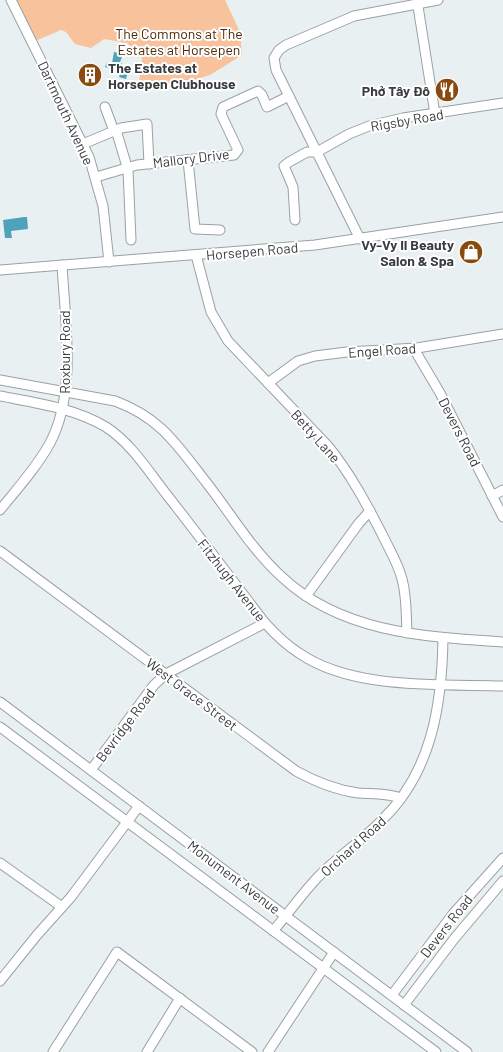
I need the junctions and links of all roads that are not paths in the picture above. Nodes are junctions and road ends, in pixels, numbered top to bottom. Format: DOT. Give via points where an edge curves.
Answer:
graph roads {
  1 [pos="11,0"];
  2 [pos="438,0"];
  3 [pos="417,2"];
  4 [pos="289,96"];
  5 [pos="503,103"];
  6 [pos="105,106"];
  7 [pos="435,114"];
  8 [pos="115,130"];
  9 [pos="83,144"];
  10 [pos="317,152"];
  11 [pos="188,160"];
  12 [pos="149,164"];
  13 [pos="127,167"];
  14 [pos="96,177"];
  15 [pos="503,217"];
  16 [pos="295,220"];
  17 [pos="220,230"];
  18 [pos="360,239"];
  19 [pos="131,240"];
  20 [pos="196,255"];
  21 [pos="109,262"];
  22 [pos="62,265"];
  23 [pos="0,270"];
  24 [pos="503,334"];
  25 [pos="414,349"];
  26 [pos="0,380"];
  27 [pos="268,383"];
  28 [pos="64,391"];
  29 [pos="0,396"];
  30 [pos="62,409"];
  31 [pos="503,490"];
  32 [pos="492,496"];
  33 [pos="0,510"];
  34 [pos="370,511"];
  35 [pos="503,517"];
  36 [pos="0,551"];
  37 [pos="306,596"];
  38 [pos="265,623"];
  39 [pos="408,633"];
  40 [pos="443,638"];
  41 [pos="503,642"];
  42 [pos="166,674"];
  43 [pos="440,684"];
  44 [pos="503,686"];
  45 [pos="0,702"];
  46 [pos="0,727"];
  47 [pos="91,770"];
  48 [pos="401,798"];
  49 [pos="139,806"];
  50 [pos="127,821"];
  51 [pos="503,858"];
  52 [pos="0,863"];
  53 [pos="484,879"];
  54 [pos="503,881"];
  55 [pos="495,890"];
  56 [pos="62,907"];
  57 [pos="286,916"];
  58 [pos="273,931"];
  59 [pos="334,952"];
  60 [pos="323,969"];
  61 [pos="0,981"];
  62 [pos="392,995"];
  63 [pos="180,998"];
  64 [pos="403,1004"];
  65 [pos="390,1017"];
  66 [pos="53,1052"];
  67 [pos="147,1052"];
  68 [pos="252,1052"];
  69 [pos="268,1052"];
  70 [pos="436,1052"];
  71 [pos="467,1052"];
  1 -- 9 [label="street, Dartmouth Avenue"];
  2 -- 3 [label="street"];
  3 -- 4 [label="street" via="354,16 286,45 275,54 273,61"];
  3 -- 7 [label="street"];
  4 -- 10 [label="street"];
  4 -- 11 [label="street, Mallory Drive" via="267,107 258,91 223,107 221,114 238,150 234,155"];
  5 -- 7 [label="street, Rigsby Road"];
  6 -- 8 [label="street"];
  7 -- 10 [label="street, Rigsby Road" via="370,126 348,134"];
  8 -- 9 [label="street"];
  8 -- 12 [label="street" via="147,124"];
  8 -- 13 [label="street"];
  9 -- 14 [label="street, Dartmouth Avenue"];
  10 -- 16 [label="street, Rigsby Road" via="307,152 284,166 293,187"];
  10 -- 18 [label="street"];
  11 -- 12 [label="street, Mallory Drive"];
  11 -- 17 [label="street" via="195,228"];
  12 -- 13 [label="street, Mallory Drive"];
  13 -- 14 [label="street, Mallory Drive"];
  13 -- 19 [label="street"];
  14 -- 21 [label="street, Dartmouth Avenue" via="103,206"];
  15 -- 18 [label="street, Horsepen Road"];
  18 -- 20 [label="street, Horsepen Road"];
  20 -- 21 [label="street, Horsepen Road"];
  20 -- 27 [label="street, Betty Lane" via="206,300 219,329"];
  21 -- 22 [label="street, Horsepen Road"];
  22 -- 23 [label="street, Horsepen Road"];
  22 -- 28 [label="street, Roxbury Road" via="66,347"];
  24 -- 25 [label="street, Engel Road"];
  25 -- 27 [label="street, Engel Road" via="347,352 306,358"];
  25 -- 32 [label="street, Devers Road"];
  26 -- 28 [label="street"];
  27 -- 34 [label="street, Betty Lane" via="334,452"];
  28 -- 30 [label="street, Roxbury Road"];
  28 -- 37 [label="street" via="115,401 154,420 173,439 268,563"];
  29 -- 30 [label="street, Fitzhugh Avenue"];
  30 -- 33 [label="street, Roxbury Road" via="44,454"];
  30 -- 38 [label="street, Fitzhugh Avenue" via="105,427 129,447"];
  31 -- 32 [label="street"];
  32 -- 35 [label="street, Devers Road"];
  34 -- 37 [label="street"];
  34 -- 39 [label="street, Betty Lane" via="400,573"];
  36 -- 42 [label="street, West Grace Street"];
  37 -- 39 [label="street" via="368,625"];
  38 -- 42 [label="street, Bevridge Road"];
  38 -- 43 [label="street, Fitzhugh Avenue" via="300,654 350,676 378,681"];
  39 -- 40 [label="street"];
  40 -- 41 [label="street"];
  40 -- 43 [label="street, Orchard Road"];
  42 -- 47 [label="street, Bevridge Road" via="154,685"];
  42 -- 48 [label="street, West Grace Street" via="284,763 316,782 340,790"];
  43 -- 44 [label="street, Fitzhugh Avenue"];
  43 -- 48 [label="street, Orchard Road" via="428,748"];
  45 -- 47 [label="street, Monument Avenue"];
  46 -- 50 [label="street, Monument Avenue"];
  47 -- 49 [label="street, Monument Avenue"];
  48 -- 57 [label="street, Orchard Road" via="384,819 316,878"];
  49 -- 50 [label="street"];
  49 -- 57 [label="street, Monument Avenue"];
  50 -- 56 [label="street"];
  50 -- 58 [label="street, Monument Avenue"];
  51 -- 53 [label="street, Devers Road"];
  52 -- 56 [label="street"];
  53 -- 55 [label="street"];
  53 -- 62 [label="street, Devers Road"];
  54 -- 55 [label="street, Devers Road"];
  55 -- 64 [label="street, Devers Road"];
  56 -- 61 [label="street"];
  57 -- 58 [label="street, Orchard Road"];
  57 -- 59 [label="street, Monument Avenue"];
  58 -- 60 [label="street, Monument Avenue"];
  59 -- 60 [label="street"];
  59 -- 62 [label="street, Monument Avenue"];
  60 -- 65 [label="street, Monument Avenue"];
  60 -- 69 [label="street"];
  62 -- 64 [label="street, Monument Avenue"];
  63 -- 66 [label="street" via="117,952"];
  63 -- 67 [label="street"];
  63 -- 68 [label="street"];
  64 -- 65 [label="street, Devers Road"];
  64 -- 71 [label="street, Monument Avenue"];
  65 -- 70 [label="street, Monument Avenue"];
}
